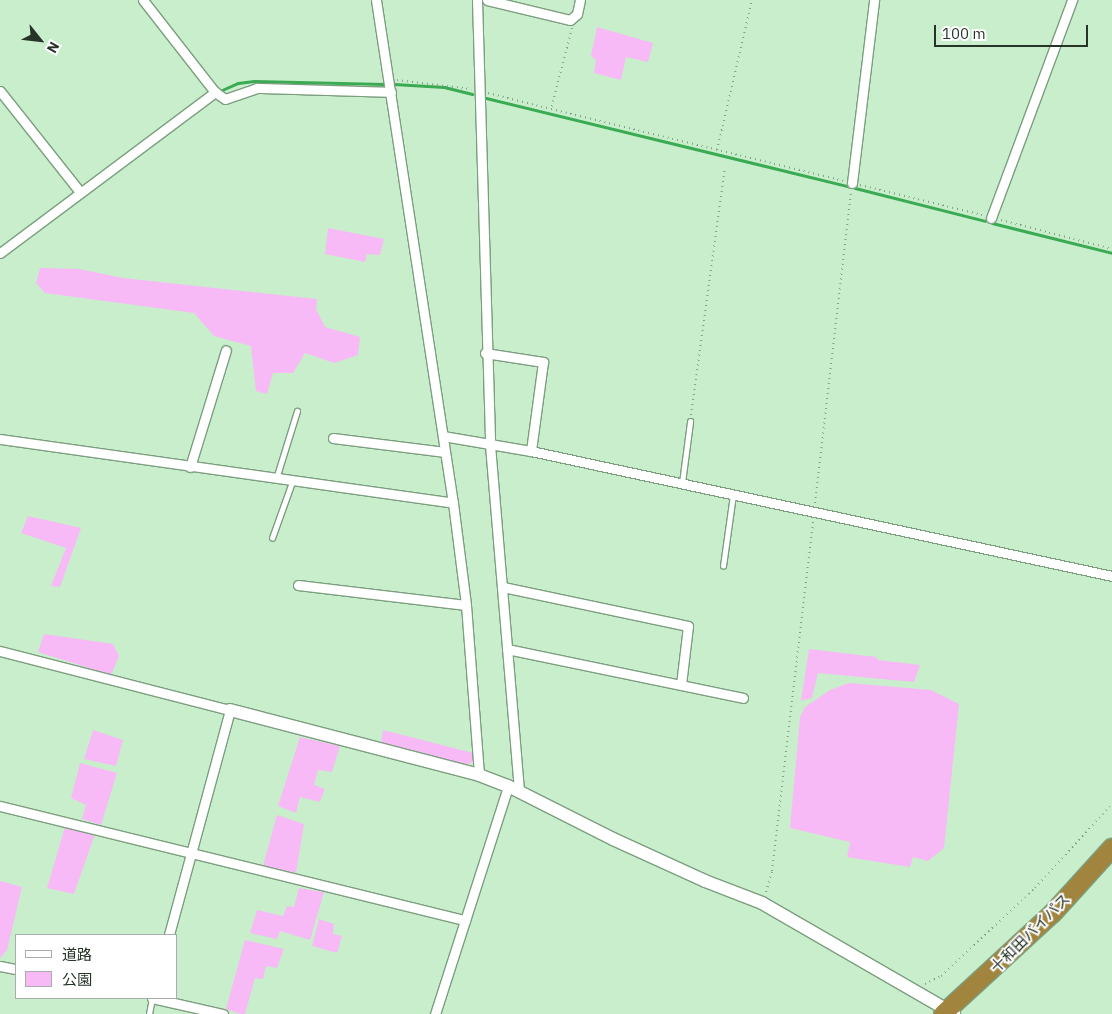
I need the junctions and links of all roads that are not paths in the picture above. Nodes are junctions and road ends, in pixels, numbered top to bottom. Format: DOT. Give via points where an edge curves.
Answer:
graph roads {
  1 [pos="142,0"];
  2 [pos="376,0"];
  3 [pos="477,0"];
  4 [pos="487,0"];
  5 [pos="580,0"];
  6 [pos="874,0"];
  7 [pos="1072,0"];
  8 [pos="0,91"];
  9 [pos="215,92"];
  10 [pos="390,92"];
  11 [pos="852,183"];
  12 [pos="80,192"];
  13 [pos="991,218"];
  14 [pos="0,253"];
  15 [pos="226,350"];
  16 [pos="485,353"];
  17 [pos="297,411"];
  18 [pos="690,422"];
  19 [pos="443,436"];
  20 [pos="333,438"];
  21 [pos="0,439"];
  22 [pos="490,445"];
  23 [pos="531,451"];
  24 [pos="445,452"];
  25 [pos="190,467"];
  26 [pos="276,479"];
  27 [pos="292,482"];
  28 [pos="681,485"];
  29 [pos="733,496"];
  30 [pos="453,503"];
  31 [pos="272,538"];
  32 [pos="723,566"];
  33 [pos="1112,576"];
  34 [pos="298,585"];
  35 [pos="503,587"];
  36 [pos="466,605"];
  37 [pos="507,649"];
  38 [pos="0,652"];
  39 [pos="680,685"];
  40 [pos="744,698"];
  41 [pos="230,710"];
  42 [pos="479,775"];
  43 [pos="514,788"];
  44 [pos="0,806"];
  45 [pos="1112,848"];
  46 [pos="190,854"];
  47 [pos="465,920"];
  48 [pos="169,934"];
  49 [pos="0,966"];
  50 [pos="15,969"];
  51 [pos="152,999"];
  52 [pos="156,999"];
  53 [pos="948,1013"];
  54 [pos="148,1014"];
  55 [pos="223,1014"];
  56 [pos="435,1014"];
  1 -- 9 [label="street"];
  2 -- 10 [label="street"];
  3 -- 16 [label="street"];
  4 -- 5 [label="street" via="574,18"];
  6 -- 11 [label="street"];
  7 -- 13 [label="street"];
  8 -- 12 [label="street"];
  9 -- 10 [label="street" via="225,99 257,88"];
  9 -- 12 [label="street"];
  10 -- 19 [label="street"];
  12 -- 14 [label="street"];
  15 -- 25 [label="street"];
  16 -- 22 [label="street"];
  16 -- 23 [label="street" via="543,362"];
  17 -- 26 [label="lane"];
  18 -- 28 [label="lane"];
  19 -- 22 [label="street"];
  19 -- 24 [label="street"];
  20 -- 24 [label="street"];
  21 -- 25 [label="street"];
  22 -- 23 [label="street"];
  22 -- 35 [label="street"];
  23 -- 28 [label="street"];
  24 -- 30 [label="street"];
  25 -- 26 [label="street"];
  26 -- 27 [label="street"];
  27 -- 30 [label="street"];
  27 -- 31 [label="lane"];
  28 -- 29 [label="street"];
  29 -- 32 [label="lane"];
  29 -- 33 [label="street"];
  30 -- 36 [label="street"];
  34 -- 36 [label="street"];
  35 -- 37 [label="street"];
  35 -- 39 [label="street" via="688,626"];
  36 -- 42 [label="street"];
  37 -- 39 [label="street"];
  37 -- 43 [label="street"];
  38 -- 41 [label="street"];
  39 -- 40 [label="street"];
  41 -- 42 [label="street"];
  41 -- 46 [label="street"];
  42 -- 43 [label="street"];
  43 -- 47 [label="street"];
  43 -- 53 [label="street" via="705,881 762,903"];
  44 -- 46 [label="street"];
  45 -- 53 [label="highway, 十和田バイパス" via="1053,912"];
  46 -- 47 [label="street"];
  46 -- 48 [label="street"];
  47 -- 56 [label="street"];
  49 -- 50 [label="street"];
  51 -- 54 [label="lane"];
  52 -- 55 [label="street"];
}
